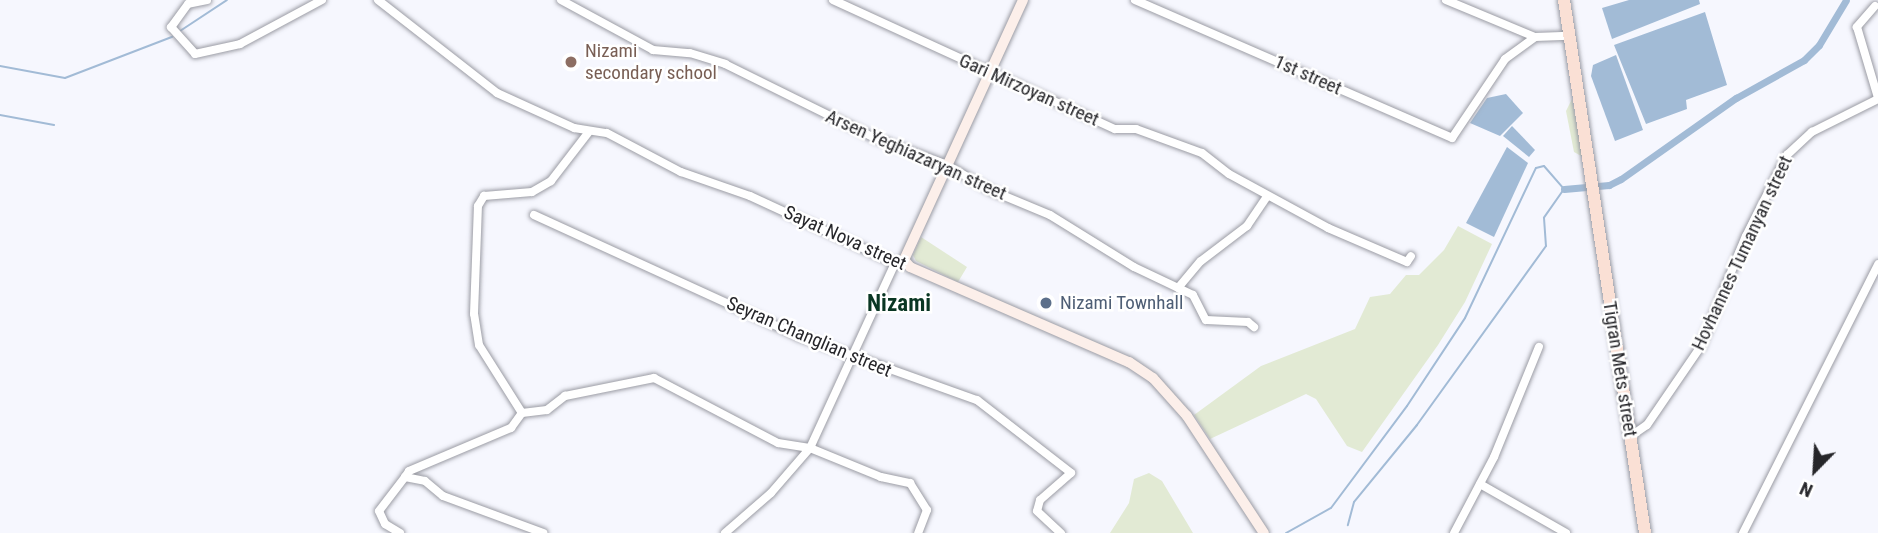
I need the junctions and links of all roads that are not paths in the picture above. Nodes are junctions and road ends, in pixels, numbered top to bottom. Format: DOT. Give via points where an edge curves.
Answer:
graph roads {
  1 [pos="207,0"];
  2 [pos="322,0"];
  3 [pos="378,0"];
  4 [pos="561,0"];
  5 [pos="833,0"];
  6 [pos="1023,0"];
  7 [pos="1135,0"];
  8 [pos="1446,0"];
  9 [pos="1564,0"];
  10 [pos="1875,6"];
  11 [pos="1569,36"];
  12 [pos="1535,37"];
  13 [pos="991,73"];
  14 [pos="1878,98"];
  15 [pos="588,132"];
  16 [pos="945,164"];
  17 [pos="1268,196"];
  18 [pos="534,215"];
  19 [pos="1411,256"];
  20 [pos="900,262"];
  21 [pos="1878,264"];
  22 [pos="1178,288"];
  23 [pos="1254,327"];
  24 [pos="1539,347"];
  25 [pos="853,359"];
  26 [pos="522,413"];
  27 [pos="1630,436"];
  28 [pos="810,448"];
  29 [pos="405,477"];
  30 [pos="1479,484"];
  31 [pos="400,533"];
  32 [pos="543,533"];
  33 [pos="725,533"];
  34 [pos="918,533"];
  35 [pos="1061,533"];
  36 [pos="1264,533"];
  37 [pos="1454,533"];
  38 [pos="1566,533"];
  39 [pos="1645,533"];
  40 [pos="1743,533"];
  1 -- 2 [label="street" via="188,4 171,27 195,54 240,44"];
  3 -- 15 [label="street, Sayat Nova street" via="497,93"];
  4 -- 16 [label="street, Arsen Yeghiazaryan street" via="653,50 690,53 725,64 875,138"];
  5 -- 13 [label="street, Gari Mirzoyan street"];
  6 -- 13 [label="main road"];
  7 -- 12 [label="street, 1st street" via="1452,138 1495,68"];
  8 -- 12 [label="street"];
  9 -- 11 [label="main road, Tigran Mets street"];
  10 -- 14 [label="street" via="1857,27"];
  11 -- 12 [label="street"];
  11 -- 27 [label="main road, Tigran Mets street"];
  13 -- 16 [label="main road"];
  13 -- 17 [label="street, Gari Mirzoyan street" via="1115,129 1136,129 1202,153"];
  14 -- 27 [label="street, Hovhannes Tumanyan street" via="1812,132 1787,155 1746,236 1701,346 1647,425"];
  15 -- 20 [label="street, Sayat Nova street" via="607,133 681,172 750,195"];
  15 -- 26 [label="street" via="551,181 532,192 484,196 478,206 474,314 479,345"];
  16 -- 20 [label="main road"];
  16 -- 22 [label="street, Arsen Yeghiazaryan street" via="990,190 1062,221"];
  17 -- 19 [label="street, Gari Mirzoyan street" via="1385,254 1407,262"];
  17 -- 22 [label="street" via="1247,226 1201,261"];
  18 -- 25 [label="street, Seyran Changlian street"];
  20 -- 25 [label="street"];
  20 -- 36 [label="main road, Sayat Nova street" via="1129,362 1153,378 1187,416"];
  21 -- 40 [label="street"];
  22 -- 23 [label="street, Arsen Yeghiazaryan street" via="1194,295 1206,320 1248,322"];
  24 -- 30 [label="street"];
  25 -- 28 [label="street"];
  25 -- 35 [label="street, Seyran Changlian street" via="977,400 1071,473 1040,500 1037,511"];
  26 -- 28 [label="street" via="547,410 565,396 654,378 778,443"];
  26 -- 29 [label="street" via="511,428 409,471"];
  27 -- 39 [label="main road, Tigran Mets street"];
  28 -- 33 [label="street" via="771,493"];
  28 -- 34 [label="street" via="881,477 910,483 928,510"];
  29 -- 31 [label="street" via="379,511 385,524"];
  29 -- 32 [label="street" via="425,481 443,496"];
  30 -- 37 [label="street"];
  30 -- 38 [label="street"];
}
